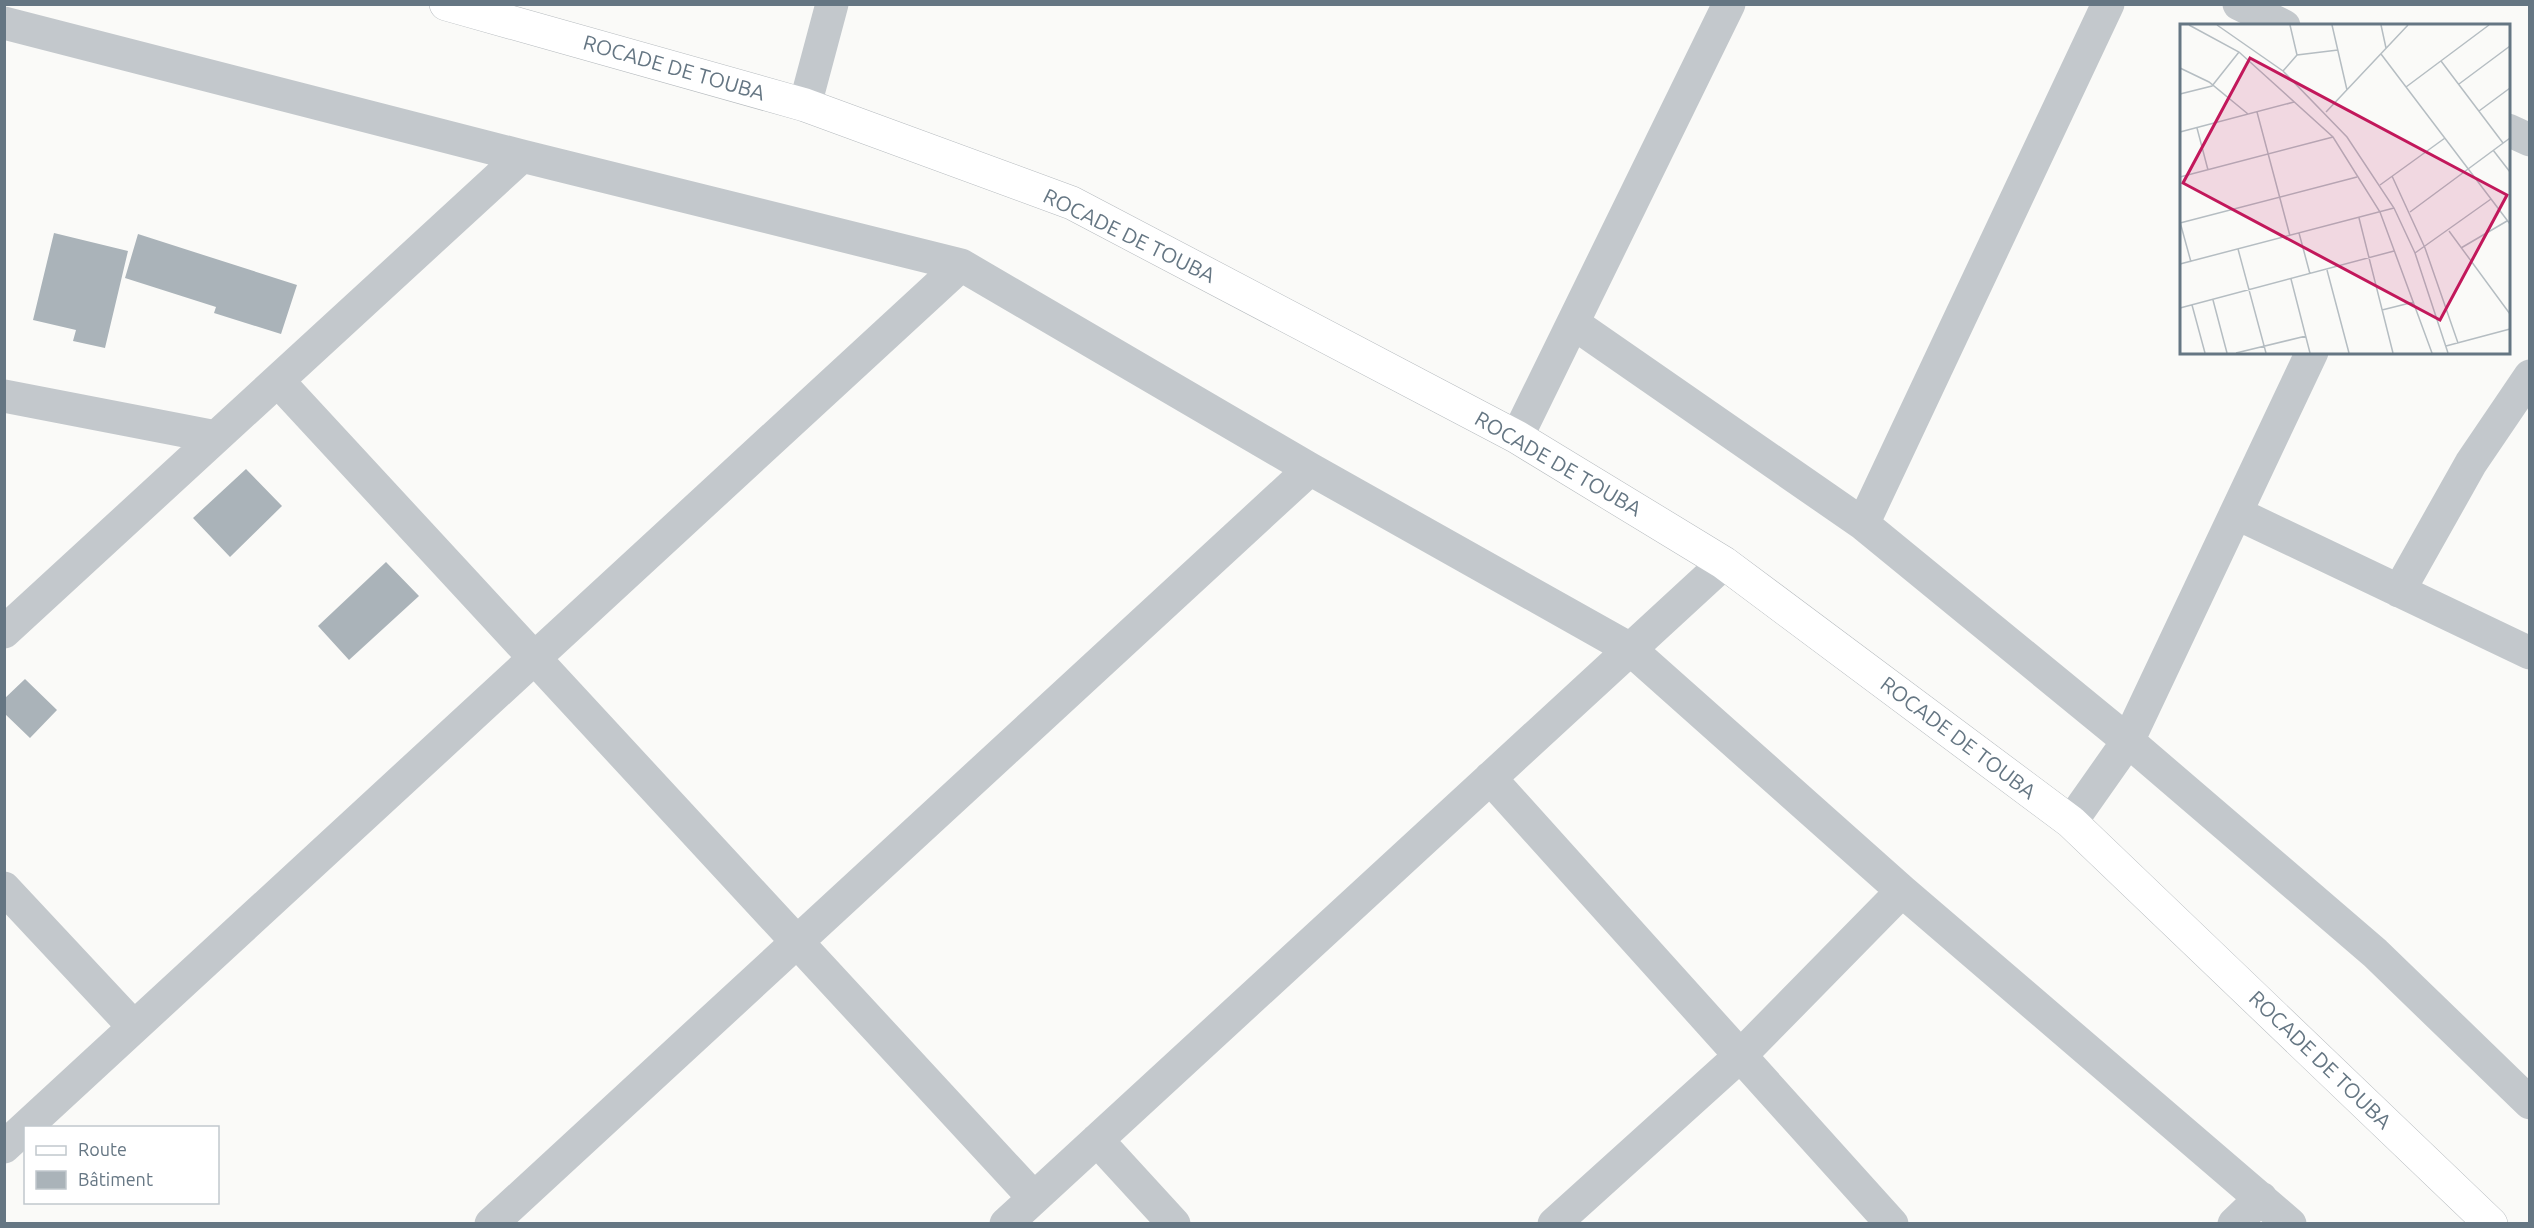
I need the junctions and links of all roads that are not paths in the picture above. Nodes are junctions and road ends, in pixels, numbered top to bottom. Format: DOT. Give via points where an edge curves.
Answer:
graph roads {
  1 [pos="446,4"];
  2 [pos="832,4"];
  3 [pos="1729,4"];
  4 [pos="2109,4"];
  5 [pos="2239,4"];
  6 [pos="4,23"];
  7 [pos="2280,24"];
  8 [pos="805,105"];
  9 [pos="2510,131"];
  10 [pos="2529,140"];
  11 [pos="522,156"];
  12 [pos="961,265"];
  13 [pos="1573,323"];
  14 [pos="2311,354"];
  15 [pos="2529,376"];
  16 [pos="278,381"];
  17 [pos="4,396"];
  18 [pos="216,437"];
  19 [pos="1517,437"];
  20 [pos="1310,469"];
  21 [pos="2236,513"];
  22 [pos="1863,524"];
  23 [pos="1724,563"];
  24 [pos="2400,591"];
  25 [pos="4,632"];
  26 [pos="1630,649"];
  27 [pos="2529,653"];
  28 [pos="534,658"];
  29 [pos="2128,741"];
  30 [pos="1490,778"];
  31 [pos="2071,822"];
  32 [pos="4,888"];
  33 [pos="1902,891"];
  34 [pos="797,941"];
  35 [pos="134,1027"];
  36 [pos="1740,1056"];
  37 [pos="2529,1103"];
  38 [pos="27,1126"];
  39 [pos="24,1129"];
  40 [pos="1097,1140"];
  41 [pos="4,1147"];
  42 [pos="1034,1198"];
  43 [pos="2261,1198"];
  44 [pos="491,1224"];
  45 [pos="1006,1224"];
  46 [pos="1174,1224"];
  47 [pos="1554,1224"];
  48 [pos="1892,1224"];
  49 [pos="2234,1224"];
  50 [pos="2290,1224"];
  51 [pos="2491,1224"];
  1 -- 8 [label="main road, ROCADE DE TOUBA"];
  2 -- 8 [label="street"];
  3 -- 13 [label="street"];
  4 -- 22 [label="street"];
  5 -- 7 [label="street"];
  6 -- 11 [label="street"];
  8 -- 19 [label="main road, ROCADE DE TOUBA" via="1072,202"];
  9 -- 10 [label="street"];
  11 -- 12 [label="street"];
  11 -- 16 [label="street"];
  12 -- 20 [label="street"];
  12 -- 28 [label="street"];
  13 -- 19 [label="street"];
  13 -- 22 [label="street"];
  14 -- 21 [label="street"];
  15 -- 24 [label="street" via="2470,463"];
  16 -- 18 [label="street"];
  16 -- 28 [label="street"];
  17 -- 18 [label="street"];
  18 -- 25 [label="street"];
  19 -- 23 [label="main road, ROCADE DE TOUBA"];
  20 -- 26 [label="street"];
  20 -- 34 [label="street"];
  21 -- 24 [label="street"];
  21 -- 29 [label="street"];
  22 -- 29 [label="street"];
  23 -- 26 [label="street"];
  23 -- 31 [label="main road, ROCADE DE TOUBA"];
  24 -- 27 [label="street"];
  26 -- 30 [label="street"];
  26 -- 33 [label="street"];
  28 -- 34 [label="street"];
  28 -- 35 [label="street"];
  29 -- 31 [label="street"];
  29 -- 37 [label="street" via="2375,953"];
  30 -- 36 [label="street"];
  30 -- 40 [label="street"];
  31 -- 51 [label="main road, ROCADE DE TOUBA"];
  32 -- 35 [label="street"];
  33 -- 36 [label="street"];
  33 -- 43 [label="street"];
  34 -- 42 [label="street"];
  34 -- 44 [label="street"];
  35 -- 38 [label="street"];
  36 -- 47 [label="street"];
  36 -- 48 [label="street"];
  39 -- 41 [label="street"];
  40 -- 42 [label="street"];
  40 -- 46 [label="street"];
  42 -- 45 [label="street"];
  43 -- 49 [label="street"];
  43 -- 50 [label="street"];
}
